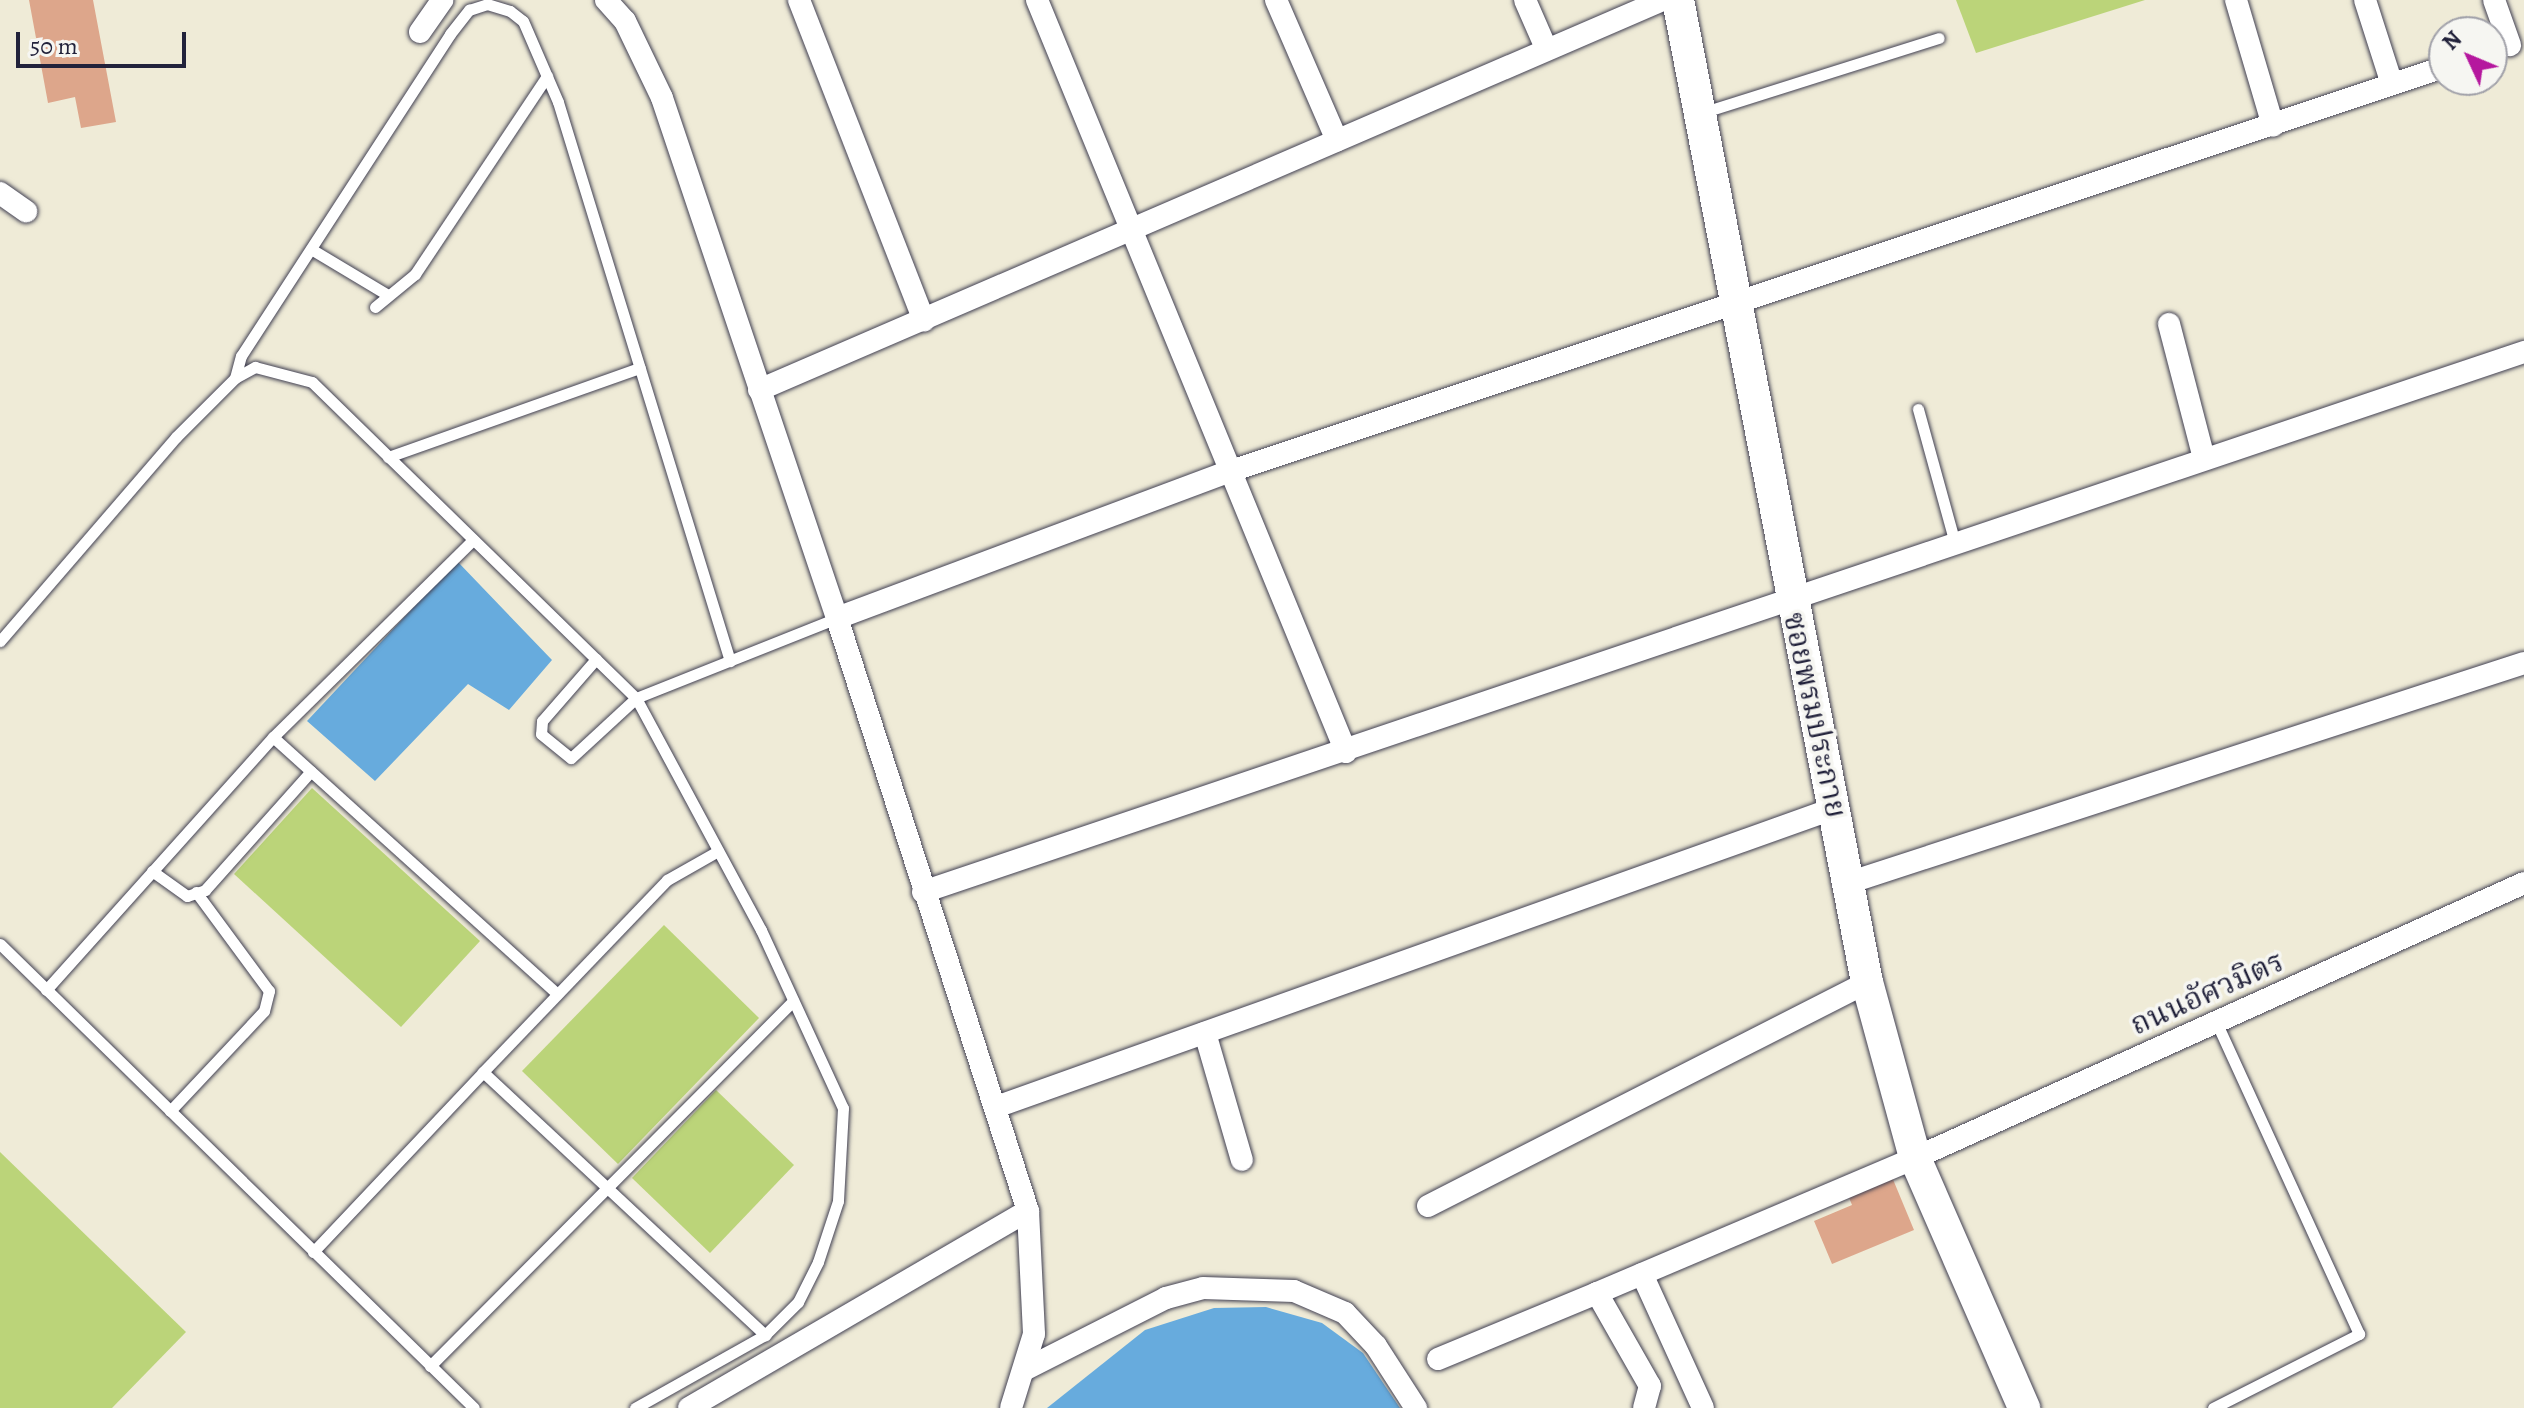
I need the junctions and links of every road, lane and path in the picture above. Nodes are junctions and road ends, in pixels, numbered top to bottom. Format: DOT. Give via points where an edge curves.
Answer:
graph roads {
  1 [pos="442,0"];
  2 [pos="606,0"];
  3 [pos="799,0"];
  4 [pos="1037,0"];
  5 [pos="1276,0"];
  6 [pos="1525,0"];
  7 [pos="1663,0"];
  8 [pos="1678,0"];
  9 [pos="2236,0"];
  10 [pos="2365,0"];
  11 [pos="2494,0"];
  12 [pos="420,32"];
  13 [pos="1939,38"];
  14 [pos="2509,45"];
  15 [pos="1546,48"];
  16 [pos="2428,72"];
  17 [pos="547,76"];
  18 [pos="2392,84"];
  19 [pos="1699,114"];
  20 [pos="2273,126"];
  21 [pos="1337,140"];
  22 [pos="0,193"];
  23 [pos="26,211"];
  24 [pos="1130,231"];
  25 [pos="311,249"];
  26 [pos="388,295"];
  27 [pos="1736,304"];
  28 [pos="375,307"];
  29 [pos="924,320"];
  30 [pos="2169,324"];
  31 [pos="2524,352"];
  32 [pos="640,368"];
  33 [pos="235,378"];
  34 [pos="759,390"];
  35 [pos="1918,409"];
  36 [pos="388,457"];
  37 [pos="2204,458"];
  38 [pos="1228,472"];
  39 [pos="473,540"];
  40 [pos="1955,543"];
  41 [pos="1791,598"];
  42 [pos="837,618"];
  43 [pos="0,641"];
  44 [pos="596,659"];
  45 [pos="730,661"];
  46 [pos="2524,663"];
  47 [pos="636,698"];
  48 [pos="273,737"];
  49 [pos="1346,752"];
  50 [pos="311,771"];
  51 [pos="1835,808"];
  52 [pos="718,851"];
  53 [pos="152,871"];
  54 [pos="1848,883"];
  55 [pos="2524,883"];
  56 [pos="196,892"];
  57 [pos="923,892"];
  58 [pos="0,944"];
  59 [pos="1867,982"];
  60 [pos="46,990"];
  61 [pos="557,994"];
  62 [pos="793,1001"];
  63 [pos="2216,1022"];
  64 [pos="1205,1033"];
  65 [pos="483,1072"];
  66 [pos="996,1107"];
  67 [pos="170,1111"];
  68 [pos="1915,1158"];
  69 [pos="1242,1160"];
  70 [pos="605,1184"];
  71 [pos="1428,1206"];
  72 [pos="1028,1211"];
  73 [pos="313,1252"];
  74 [pos="1642,1274"];
  75 [pos="1597,1293"];
  76 [pos="765,1335"];
  77 [pos="1438,1359"];
  78 [pos="430,1366"];
  79 [pos="1026,1369"];
  80 [pos="474,1408"];
  81 [pos="635,1408"];
  82 [pos="689,1408"];
  83 [pos="1011,1408"];
  84 [pos="1416,1408"];
  85 [pos="1644,1408"];
  86 [pos="1703,1408"];
  87 [pos="2024,1408"];
  88 [pos="2213,1408"];
  1 -- 12 [label="street"];
  2 -- 34 [label="street" via="625,21 662,98"];
  3 -- 29 [label="street"];
  4 -- 24 [label="street"];
  5 -- 21 [label="street"];
  6 -- 15 [label="street"];
  7 -- 15 [label="street"];
  8 -- 19 [label="street, ซอยพรมประกาย"];
  9 -- 20 [label="street"];
  10 -- 18 [label="street"];
  11 -- 14 [label="street"];
  13 -- 19 [label="lane"];
  15 -- 21 [label="street"];
  16 -- 18 [label="street"];
  17 -- 25 [label="lane" via="523,21 500,6 469,10"];
  17 -- 26 [label="lane" via="415,274"];
  17 -- 32 [label="lane"];
  18 -- 20 [label="street"];
  19 -- 27 [label="street, ซอยพรมประกาย"];
  20 -- 27 [label="street"];
  21 -- 24 [label="street"];
  22 -- 23 [label="street"];
  24 -- 29 [label="street"];
  24 -- 38 [label="street"];
  25 -- 26 [label="lane"];
  25 -- 33 [label="lane" via="241,356"];
  26 -- 28 [label="lane"];
  27 -- 38 [label="street"];
  27 -- 41 [label="street, ซอยพรมประกาย"];
  29 -- 34 [label="street"];
  30 -- 37 [label="street"];
  31 -- 37 [label="street"];
  32 -- 36 [label="lane"];
  32 -- 45 [label="lane"];
  33 -- 36 [label="lane" via="255,367 312,382"];
  33 -- 43 [label="lane" via="176,437"];
  34 -- 42 [label="street"];
  35 -- 40 [label="lane"];
  36 -- 39 [label="lane"];
  37 -- 40 [label="street"];
  38 -- 42 [label="street"];
  38 -- 49 [label="street"];
  39 -- 44 [label="lane"];
  39 -- 48 [label="lane"];
  40 -- 41 [label="street"];
  41 -- 49 [label="street"];
  41 -- 51 [label="street, ซอยพรมประกาย"];
  42 -- 45 [label="lane"];
  42 -- 57 [label="street"];
  44 -- 47 [label="lane"];
  44 -- 47 [label="lane" via="542,721 541,734 552,748 571,758"];
  45 -- 47 [label="lane"];
  46 -- 54 [label="street"];
  47 -- 52 [label="lane"];
  48 -- 50 [label="lane"];
  48 -- 53 [label="lane"];
  49 -- 57 [label="street"];
  50 -- 56 [label="lane" via="205,890"];
  50 -- 61 [label="lane"];
  51 -- 54 [label="street, ซอยพรมประกาย"];
  51 -- 64 [label="street"];
  52 -- 61 [label="lane" via="667,880"];
  52 -- 62 [label="lane"];
  53 -- 56 [label="lane" via="187,896"];
  53 -- 60 [label="lane"];
  54 -- 59 [label="street, ซอยพรมประกาย"];
  55 -- 63 [label="street, ถนนอัศวมิตร"];
  56 -- 67 [label="lane" via="269,991 264,1011"];
  57 -- 66 [label="street"];
  58 -- 60 [label="lane"];
  59 -- 68 [label="street, ซอยพรมประกาย"];
  59 -- 71 [label="street"];
  60 -- 67 [label="lane"];
  61 -- 65 [label="lane"];
  62 -- 70 [label="lane"];
  62 -- 76 [label="lane" via="843,1108 838,1201 798,1302"];
  63 -- 68 [label="street, ถนนอัศวมิตร"];
  63 -- 88 [label="lane" via="2359,1334"];
  64 -- 66 [label="street"];
  64 -- 69 [label="street"];
  65 -- 70 [label="lane"];
  65 -- 73 [label="lane"];
  66 -- 72 [label="street"];
  67 -- 73 [label="lane"];
  68 -- 74 [label="street, ถนนอัศวมิตร"];
  68 -- 87 [label="street, ซอยพรมประกาย"];
  70 -- 76 [label="lane"];
  70 -- 78 [label="lane"];
  72 -- 79 [label="street" via="1034,1334"];
  72 -- 82 [label="street"];
  73 -- 78 [label="lane"];
  74 -- 75 [label="street, ถนนอัศวมิตร"];
  74 -- 86 [label="street"];
  75 -- 77 [label="street, ถนนอัศวมิตร"];
  75 -- 85 [label="street" via="1650,1386"];
  76 -- 81 [label="lane"];
  78 -- 80 [label="lane"];
  79 -- 83 [label="street"];
  79 -- 84 [label="street" via="1166,1298 1203,1288 1294,1291 1345,1313 1376,1346"];
}
